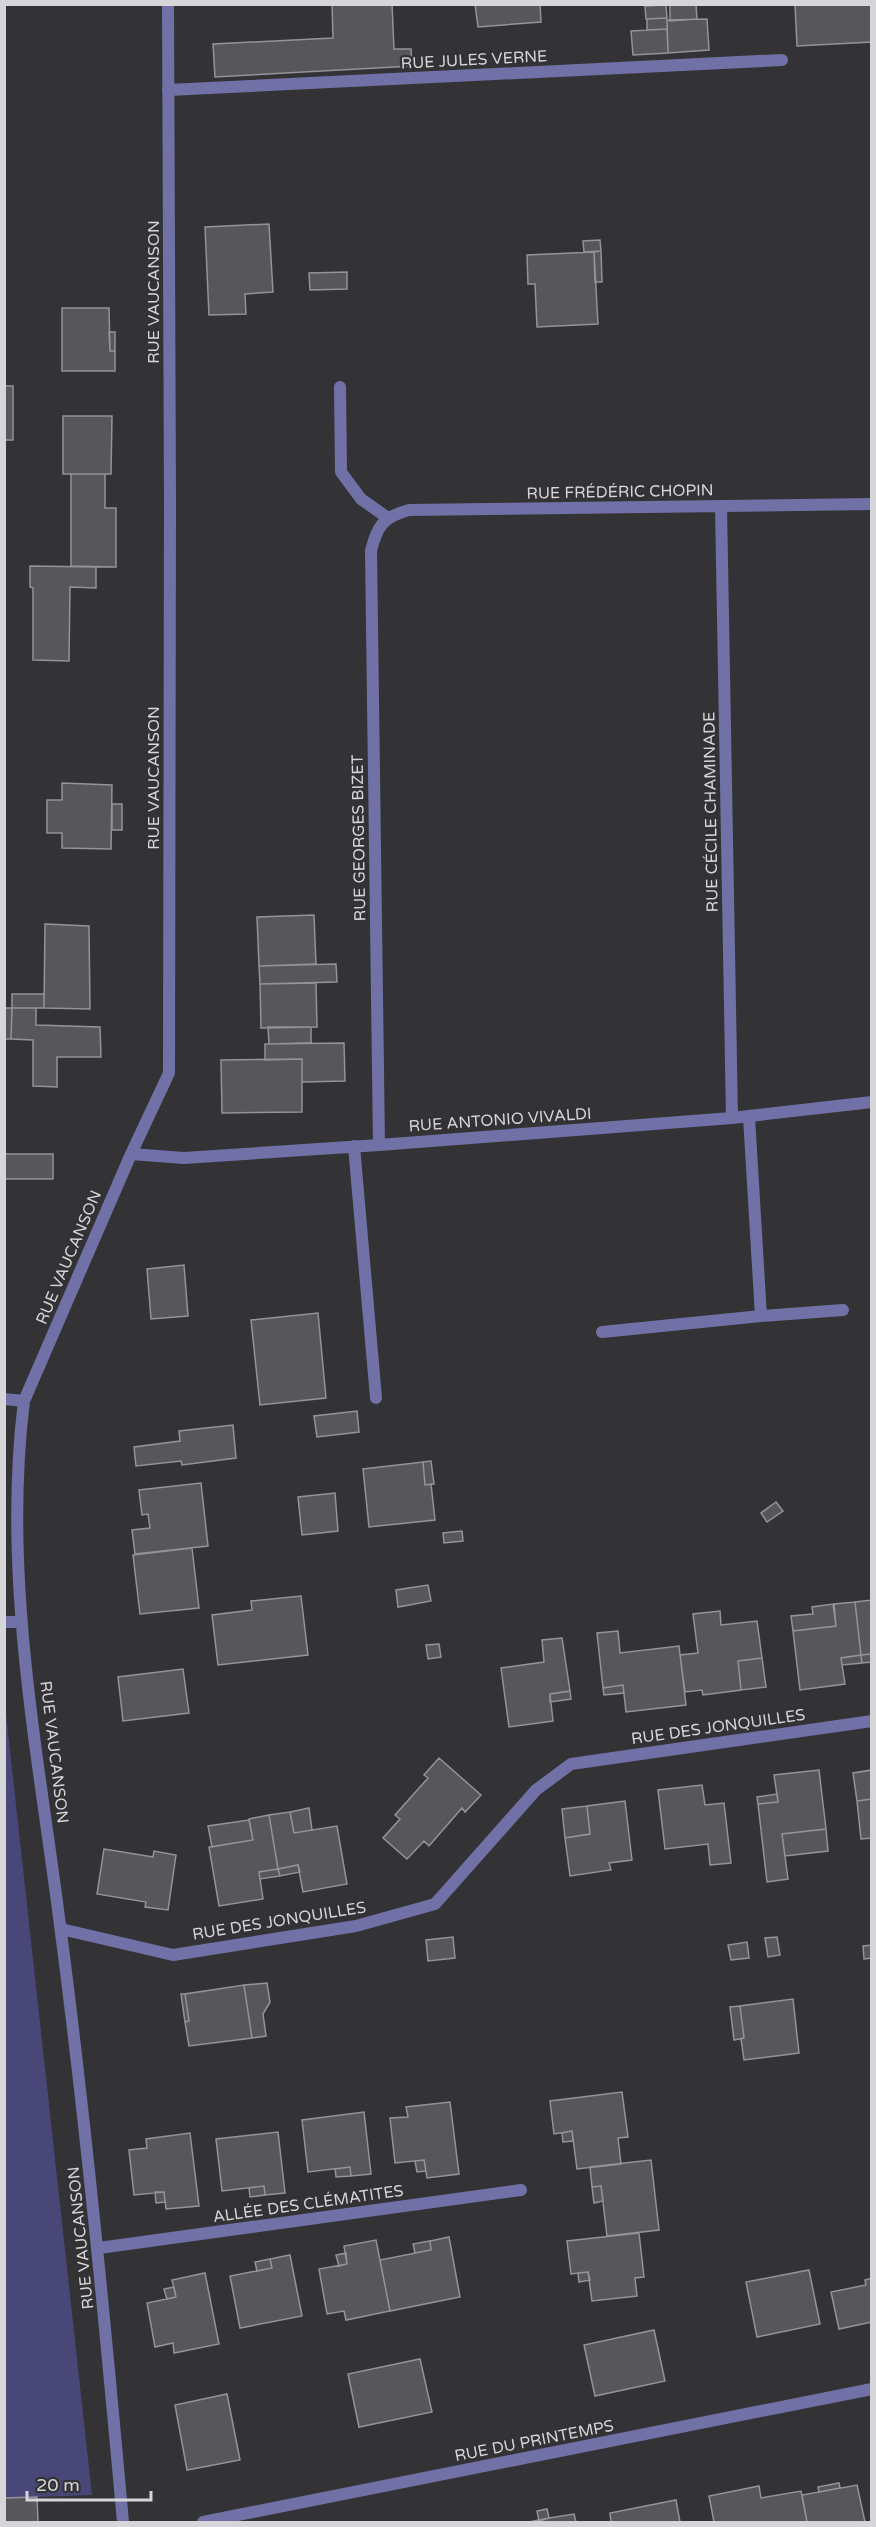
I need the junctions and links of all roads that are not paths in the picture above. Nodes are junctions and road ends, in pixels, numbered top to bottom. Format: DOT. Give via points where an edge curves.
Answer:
graph roads {
  1 [pos="168,4"];
  2 [pos="782,60"];
  3 [pos="168,90"];
  4 [pos="340,387"];
  5 [pos="872,504"];
  6 [pos="721,506"];
  7 [pos="388,518"];
  8 [pos="872,1102"];
  9 [pos="748,1117"];
  10 [pos="732,1118"];
  11 [pos="379,1145"];
  12 [pos="354,1146"];
  13 [pos="131,1154"];
  14 [pos="843,1310"];
  15 [pos="761,1316"];
  16 [pos="602,1332"];
  17 [pos="376,1398"];
  18 [pos="4,1399"];
  19 [pos="24,1401"];
  20 [pos="4,1622"];
  21 [pos="21,1622"];
  22 [pos="872,1720"];
  23 [pos="61,1929"];
  24 [pos="521,2190"];
  25 [pos="99,2248"];
  26 [pos="872,2389"];
  27 [pos="123,2523"];
  28 [pos="203,2523"];
  1 -- 3 [label="street, RUE VAUCANSON"];
  2 -- 3 [label="street, RUE JULES VERNE"];
  3 -- 13 [label="street, RUE VAUCANSON" via="169,1073"];
  4 -- 7 [label="street" via="341,472 361,499"];
  5 -- 6 [label="street, RUE FRÉDÉRIC CHOPIN"];
  6 -- 7 [label="street, RUE FRÉDÉRIC CHOPIN" via="409,510"];
  6 -- 10 [label="street, RUE CÉCILE CHAMINADE"];
  7 -- 11 [label="street, RUE GEORGES BIZET" via="376,531 371,551"];
  8 -- 9 [label="street, RUE ANTONIO VIVALDI"];
  9 -- 10 [label="street, RUE ANTONIO VIVALDI"];
  9 -- 15 [label="street"];
  10 -- 11 [label="street, RUE ANTONIO VIVALDI"];
  11 -- 12 [label="street, RUE ANTONIO VIVALDI"];
  12 -- 13 [label="street, RUE ANTONIO VIVALDI" via="184,1158"];
  12 -- 17 [label="street"];
  13 -- 19 [label="street, RUE VAUCANSON"];
  14 -- 15 [label="street"];
  15 -- 16 [label="street"];
  18 -- 19 [label="street"];
  19 -- 21 [label="street, RUE VAUCANSON" via="18,1445"];
  20 -- 21 [label="street"];
  21 -- 23 [label="street, RUE VAUCANSON"];
  22 -- 23 [label="street, RUE DES JONQUILLES" via="571,1764 536,1790 435,1904 356,1926 173,1955"];
  23 -- 25 [label="street, RUE VAUCANSON"];
  24 -- 25 [label="street, ALLÉE DES CLÉMATITES"];
  25 -- 27 [label="street, RUE VAUCANSON"];
  26 -- 28 [label="street, RUE DU PRINTEMPS"];
}
